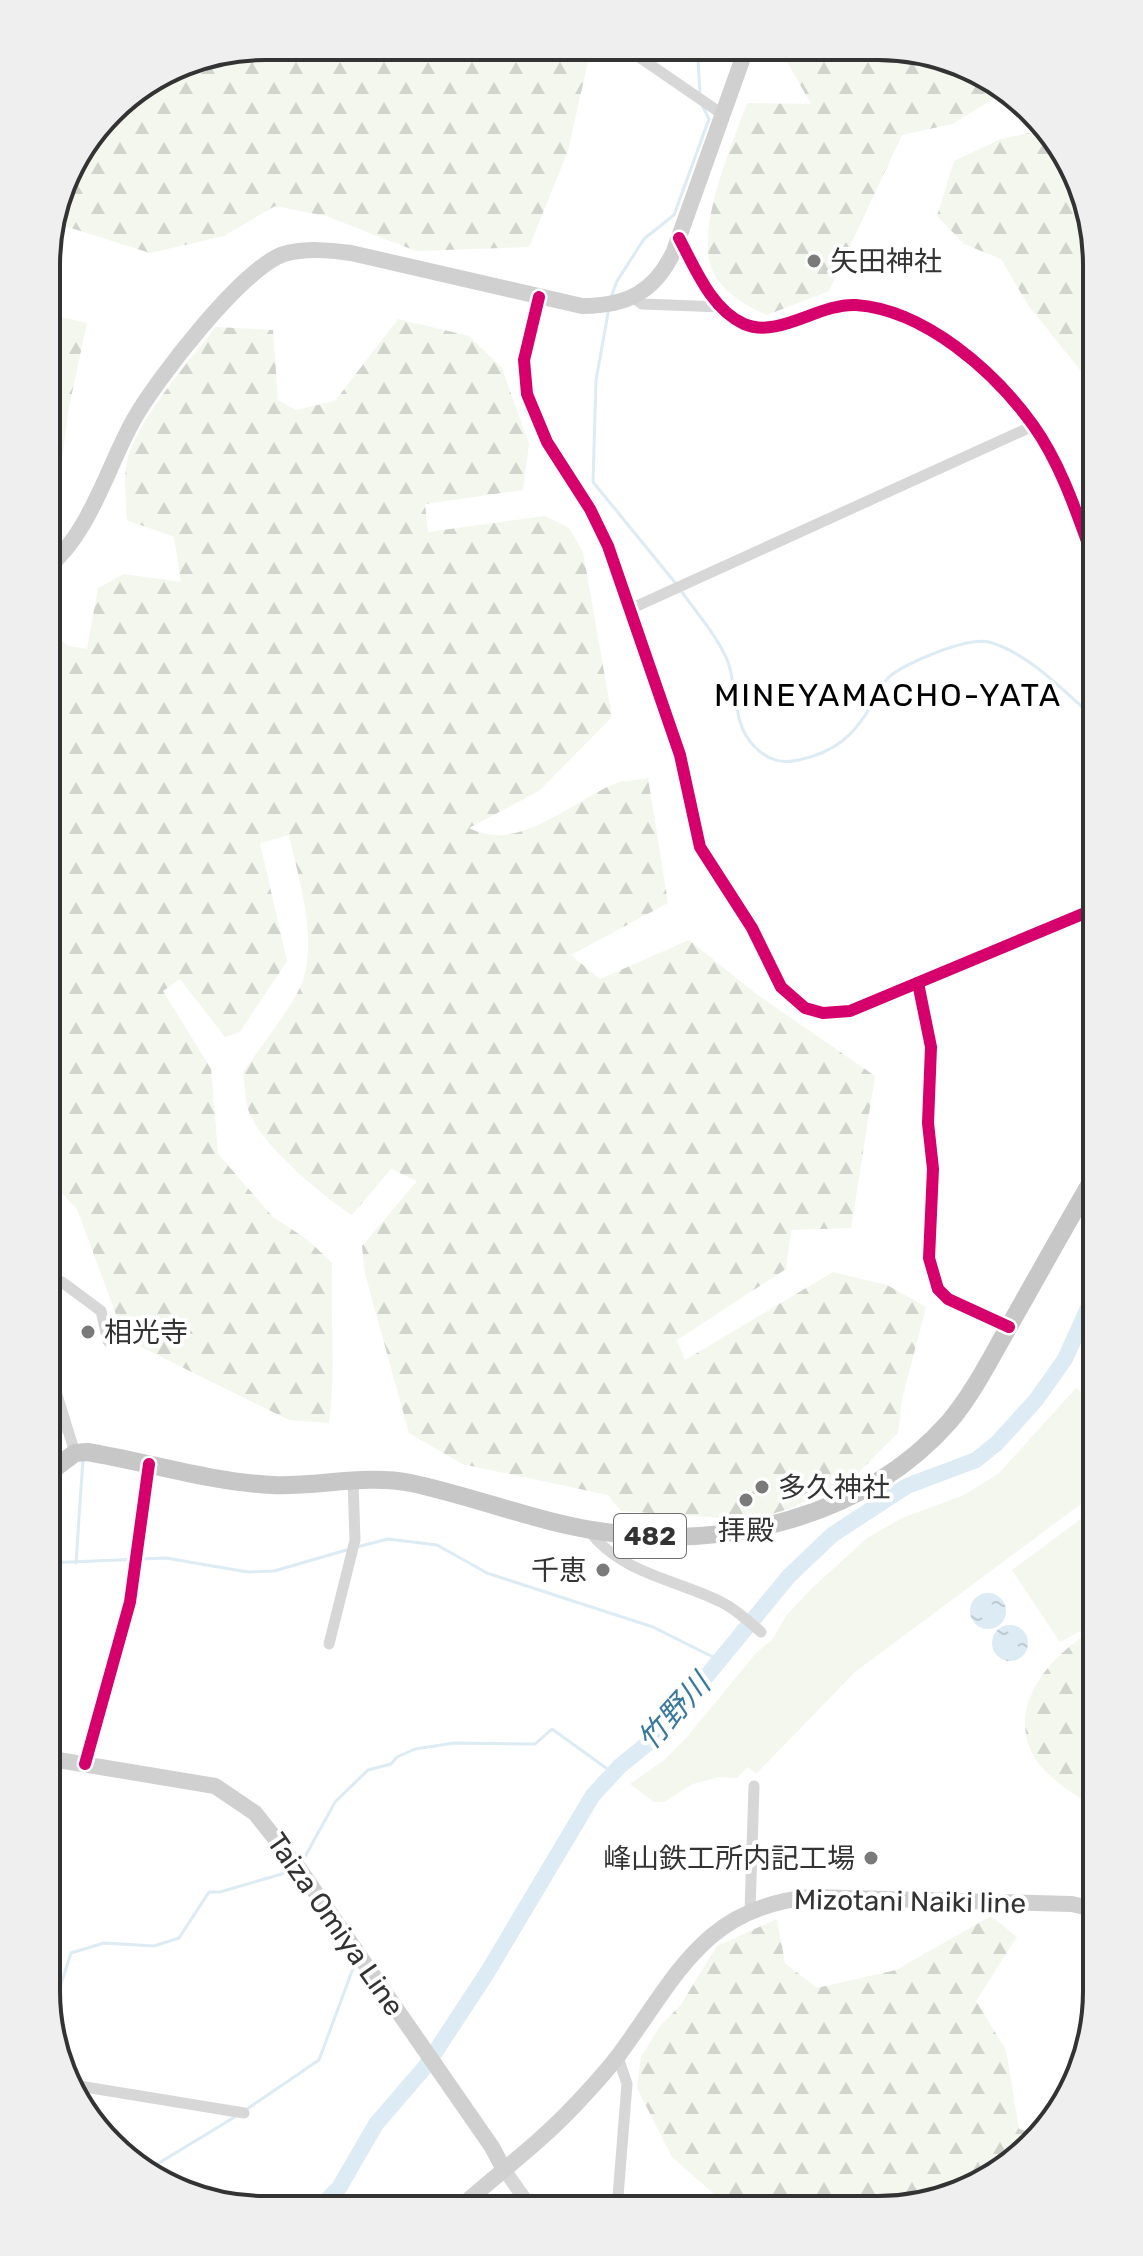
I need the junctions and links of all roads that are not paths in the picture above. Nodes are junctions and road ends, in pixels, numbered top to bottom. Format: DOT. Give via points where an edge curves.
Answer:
graph roads {
  1 [pos="643,60"];
  2 [pos="742,60"];
  3 [pos="722,114"];
  4 [pos="679,238"];
  5 [pos="539,297"];
  6 [pos="634,298"];
  7 [pos="722,307"];
  8 [pos="1033,426"];
  9 [pos="1083,532"];
  10 [pos="60,555"];
  11 [pos="628,610"];
  12 [pos="1083,914"];
  13 [pos="918,983"];
  14 [pos="1083,1197"];
  15 [pos="60,1282"];
  16 [pos="1009,1327"];
  17 [pos="108,1341"];
  18 [pos="60,1404"];
  19 [pos="75,1453"];
  20 [pos="60,1464"];
  21 [pos="149,1464"];
  22 [pos="353,1481"];
  23 [pos="587,1529"];
  24 [pos="761,1632"];
  25 [pos="329,1644"];
  26 [pos="60,1760"];
  27 [pos="85,1764"];
  28 [pos="754,1786"];
  29 [pos="1083,1907"];
  30 [pos="750,1911"];
  31 [pos="618,2057"];
  32 [pos="84,2087"];
  33 [pos="244,2113"];
  34 [pos="503,2168"];
  35 [pos="472,2196"];
  36 [pos="523,2196"];
  37 [pos="618,2196"];
  1 -- 3 [label="street"];
  2 -- 3 [label="main road"];
  3 -- 4 [label="main road"];
  4 -- 6 [label="main road" via="658,280"];
  4 -- 7 [label="street"];
  5 -- 6 [label="main road" via="610,304"];
  5 -- 10 [label="main road" via="327,250 283,255 263,265 231,296 146,401"];
  5 -- 11 [label="street" via="524,360 527,394 547,442 608,546"];
  6 -- 7 [label="street" via="642,304"];
  7 -- 8 [label="street" via="761,328 834,307 855,305 891,314 954,347 1000,386"];
  8 -- 9 [label="street"];
  8 -- 11 [label="street"];
  11 -- 13 [label="street" via="680,755 700,847 752,928 781,987 805,1008 838,1013"];
  12 -- 13 [label="street"];
  13 -- 16 [label="street" via="931,1047 929,1258 938,1289 948,1299"];
  14 -- 16 [label="highway, 482"];
  15 -- 17 [label="street" via="101,1311"];
  16 -- 23 [label="highway, 482" via="964,1403 931,1440 874,1482 816,1511 736,1532 662,1537"];
  18 -- 19 [label="street"];
  19 -- 20 [label="highway"];
  19 -- 21 [label="highway, 482"];
  21 -- 22 [label="highway, 482" via="273,1485"];
  21 -- 27 [label="street" via="130,1602"];
  22 -- 23 [label="highway, 482" via="409,1483"];
  22 -- 25 [label="street" via="355,1540"];
  23 -- 24 [label="street" via="621,1560 730,1606"];
  26 -- 27 [label="main road, Taiza Omiya Line"];
  27 -- 34 [label="main road, Taiza Omiya Line" via="215,1786 271,1829"];
  28 -- 30 [label="street"];
  29 -- 30 [label="main road, Mizotani Naiki line" via="811,1897 775,1900"];
  30 -- 31 [label="main road, Mizotani Naiki line" via="711,1935 690,1956"];
  31 -- 34 [label="main road, Mizotani Naiki line" via="574,2106"];
  31 -- 37 [label="street" via="627,2084"];
  32 -- 33 [label="street"];
  34 -- 35 [label="main road"];
  34 -- 36 [label="street"];
}
